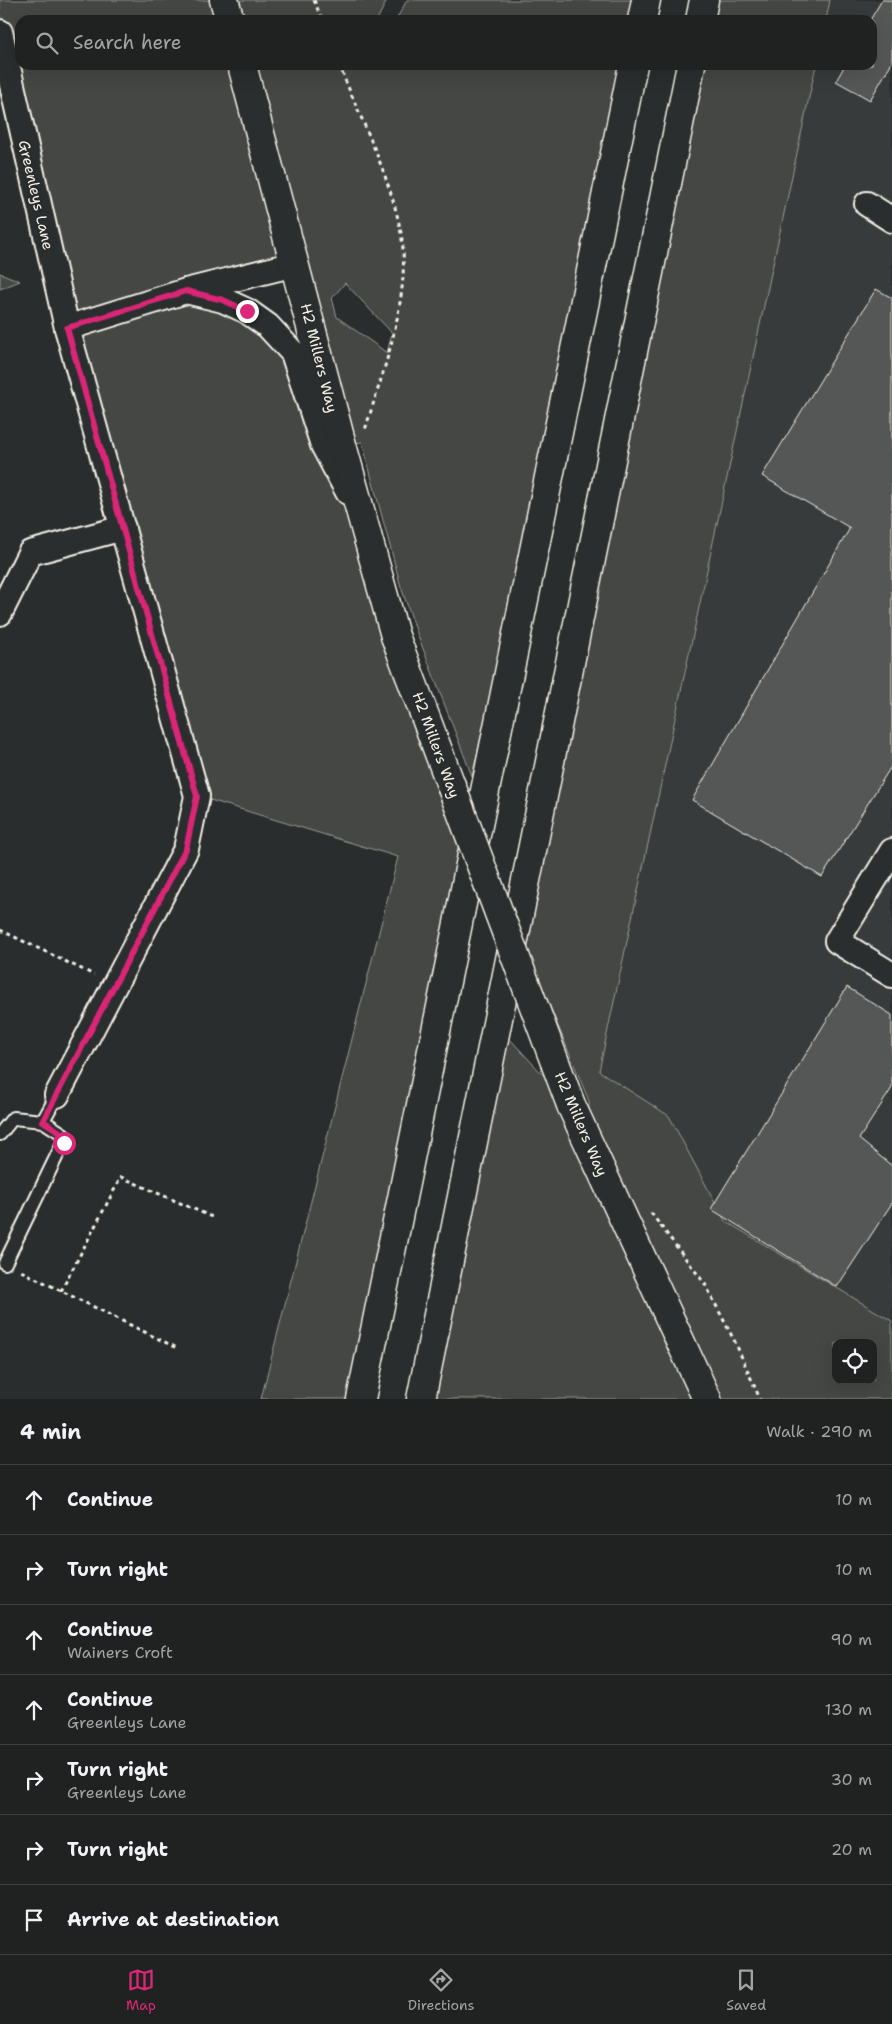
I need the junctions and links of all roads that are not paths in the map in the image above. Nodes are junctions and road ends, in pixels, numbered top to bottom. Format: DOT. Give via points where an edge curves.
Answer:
graph roads {
  1 [pos="224,0"];
  2 [pos="646,0"];
  3 [pos="704,0"];
  4 [pos="228,15"];
  5 [pos="643,15"];
  6 [pos="701,15"];
  7 [pos="0,32"];
  8 [pos="243,70"];
  9 [pos="632,70"];
  10 [pos="690,70"];
  11 [pos="9,119"];
  12 [pos="867,204"];
  13 [pos="892,220"];
  14 [pos="295,264"];
  15 [pos="186,291"];
  16 [pos="67,328"];
  17 [pos="362,518"];
  18 [pos="124,528"];
  19 [pos="0,613"];
  20 [pos="892,851"];
  21 [pos="892,975"];
  22 [pos="57,1095"];
  23 [pos="43,1121"];
  24 [pos="0,1134"];
  25 [pos="5,1263"];
  26 [pos="361,1399"];
  27 [pos="420,1399"];
  28 [pos="707,1399"];
  1 -- 4 [label="main road"];
  2 -- 5 [label="main road"];
  3 -- 6 [label="main road"];
  7 -- 11 [label="street, Greenleys Lane"];
  8 -- 14 [label="main road, H2 Millers Way"];
  9 -- 26 [label="main road"];
  10 -- 27 [label="main road"];
  11 -- 16 [label="street, Greenleys Lane"];
  12 -- 13 [label="street"];
  14 -- 15 [label="street"];
  14 -- 17 [label="main road, H2 Millers Way"];
  15 -- 16 [label="street"];
  15 -- 17 [label="street" via="223,300 247,311 268,326 293,353 323,445"];
  16 -- 18 [label="street, Greenleys Lane"];
  17 -- 28 [label="main road, H2 Millers Way, bridge" via="395,636 571,1105"];
  18 -- 19 [label="street" via="30,553"];
  18 -- 22 [label="street, Greenleys Lane" via="197,796 186,849"];
  20 -- 21 [label="street" via="837,941"];
  22 -- 23 [label="lane"];
  23 -- 24 [label="lane" via="13,1118"];
  23 -- 25 [label="lane" via="63,1134 64,1143"];
}
